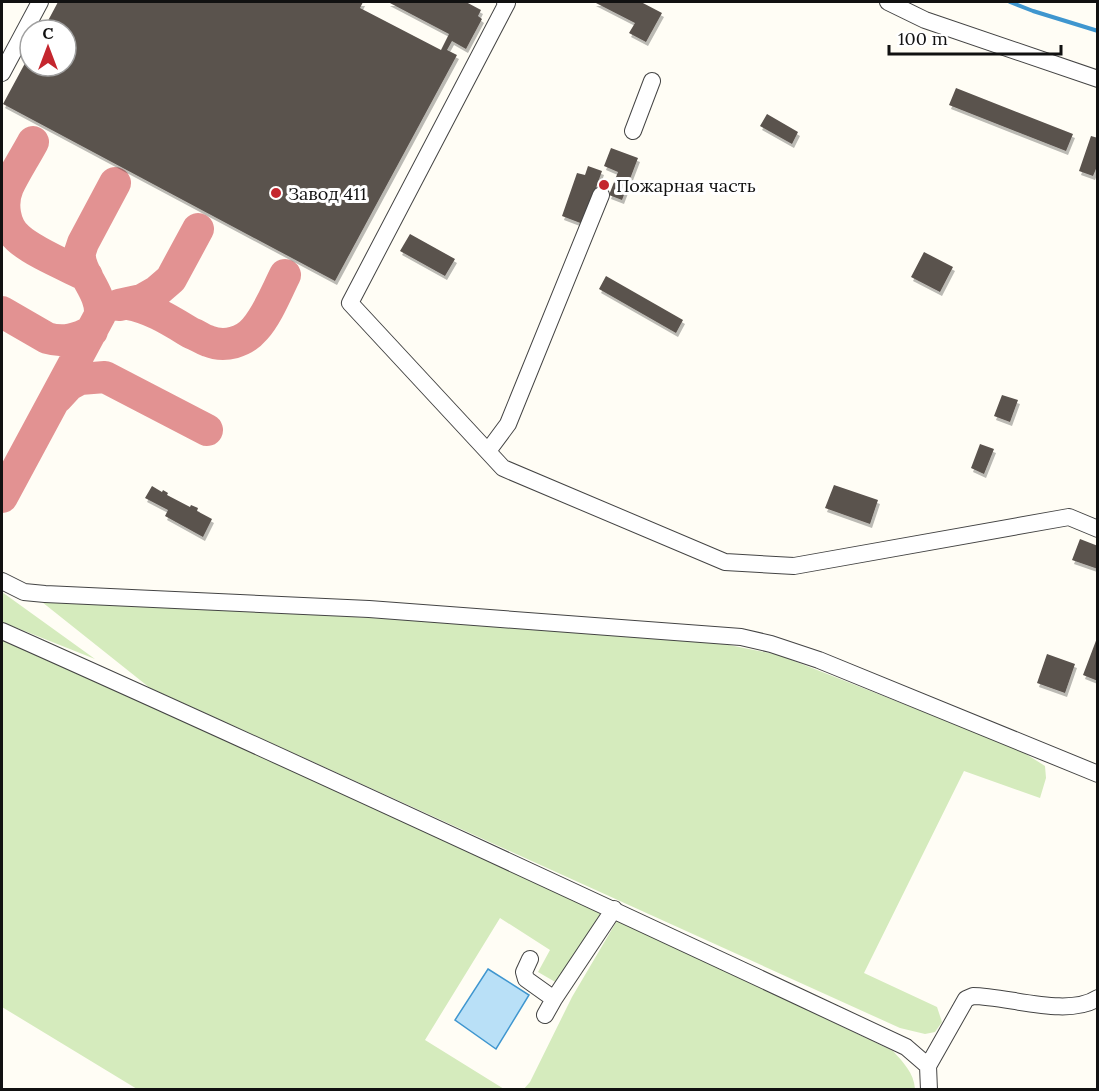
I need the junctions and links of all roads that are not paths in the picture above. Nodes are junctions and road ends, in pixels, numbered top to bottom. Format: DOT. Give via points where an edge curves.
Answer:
graph roads {
  1 [pos="40,2"];
  2 [pos="505,2"];
  3 [pos="888,2"];
  4 [pos="2,73"];
  5 [pos="1098,80"];
  6 [pos="652,81"];
  7 [pos="633,131"];
  8 [pos="600,195"];
  9 [pos="488,450"];
  10 [pos="1098,529"];
  11 [pos="2,581"];
  12 [pos="2,632"];
  13 [pos="1098,774"];
  14 [pos="614,909"];
  15 [pos="530,959"];
  16 [pos="1098,998"];
  17 [pos="554,999"];
  18 [pos="545,1015"];
  19 [pos="928,1066"];
  20 [pos="929,1089"];
  1 -- 4 [label="street"];
  2 -- 9 [label="street" via="350,303"];
  3 -- 5 [label="street" via="925,20"];
  6 -- 7 [label="street"];
  8 -- 9 [label="street" via="508,424"];
  9 -- 10 [label="street" via="503,468 725,562 794,566 1069,517"];
  11 -- 13 [label="street" via="24,592 45,594 369,609 741,637 819,660"];
  12 -- 14 [label="street"];
  14 -- 17 [label="street"];
  14 -- 19 [label="street" via="906,1047"];
  15 -- 17 [label="street" via="524,972 526,979"];
  16 -- 19 [label="street" via="1086,1004 1052,1007 973,996 966,999"];
  17 -- 18 [label="street"];
  19 -- 20 [label="street"];
}
